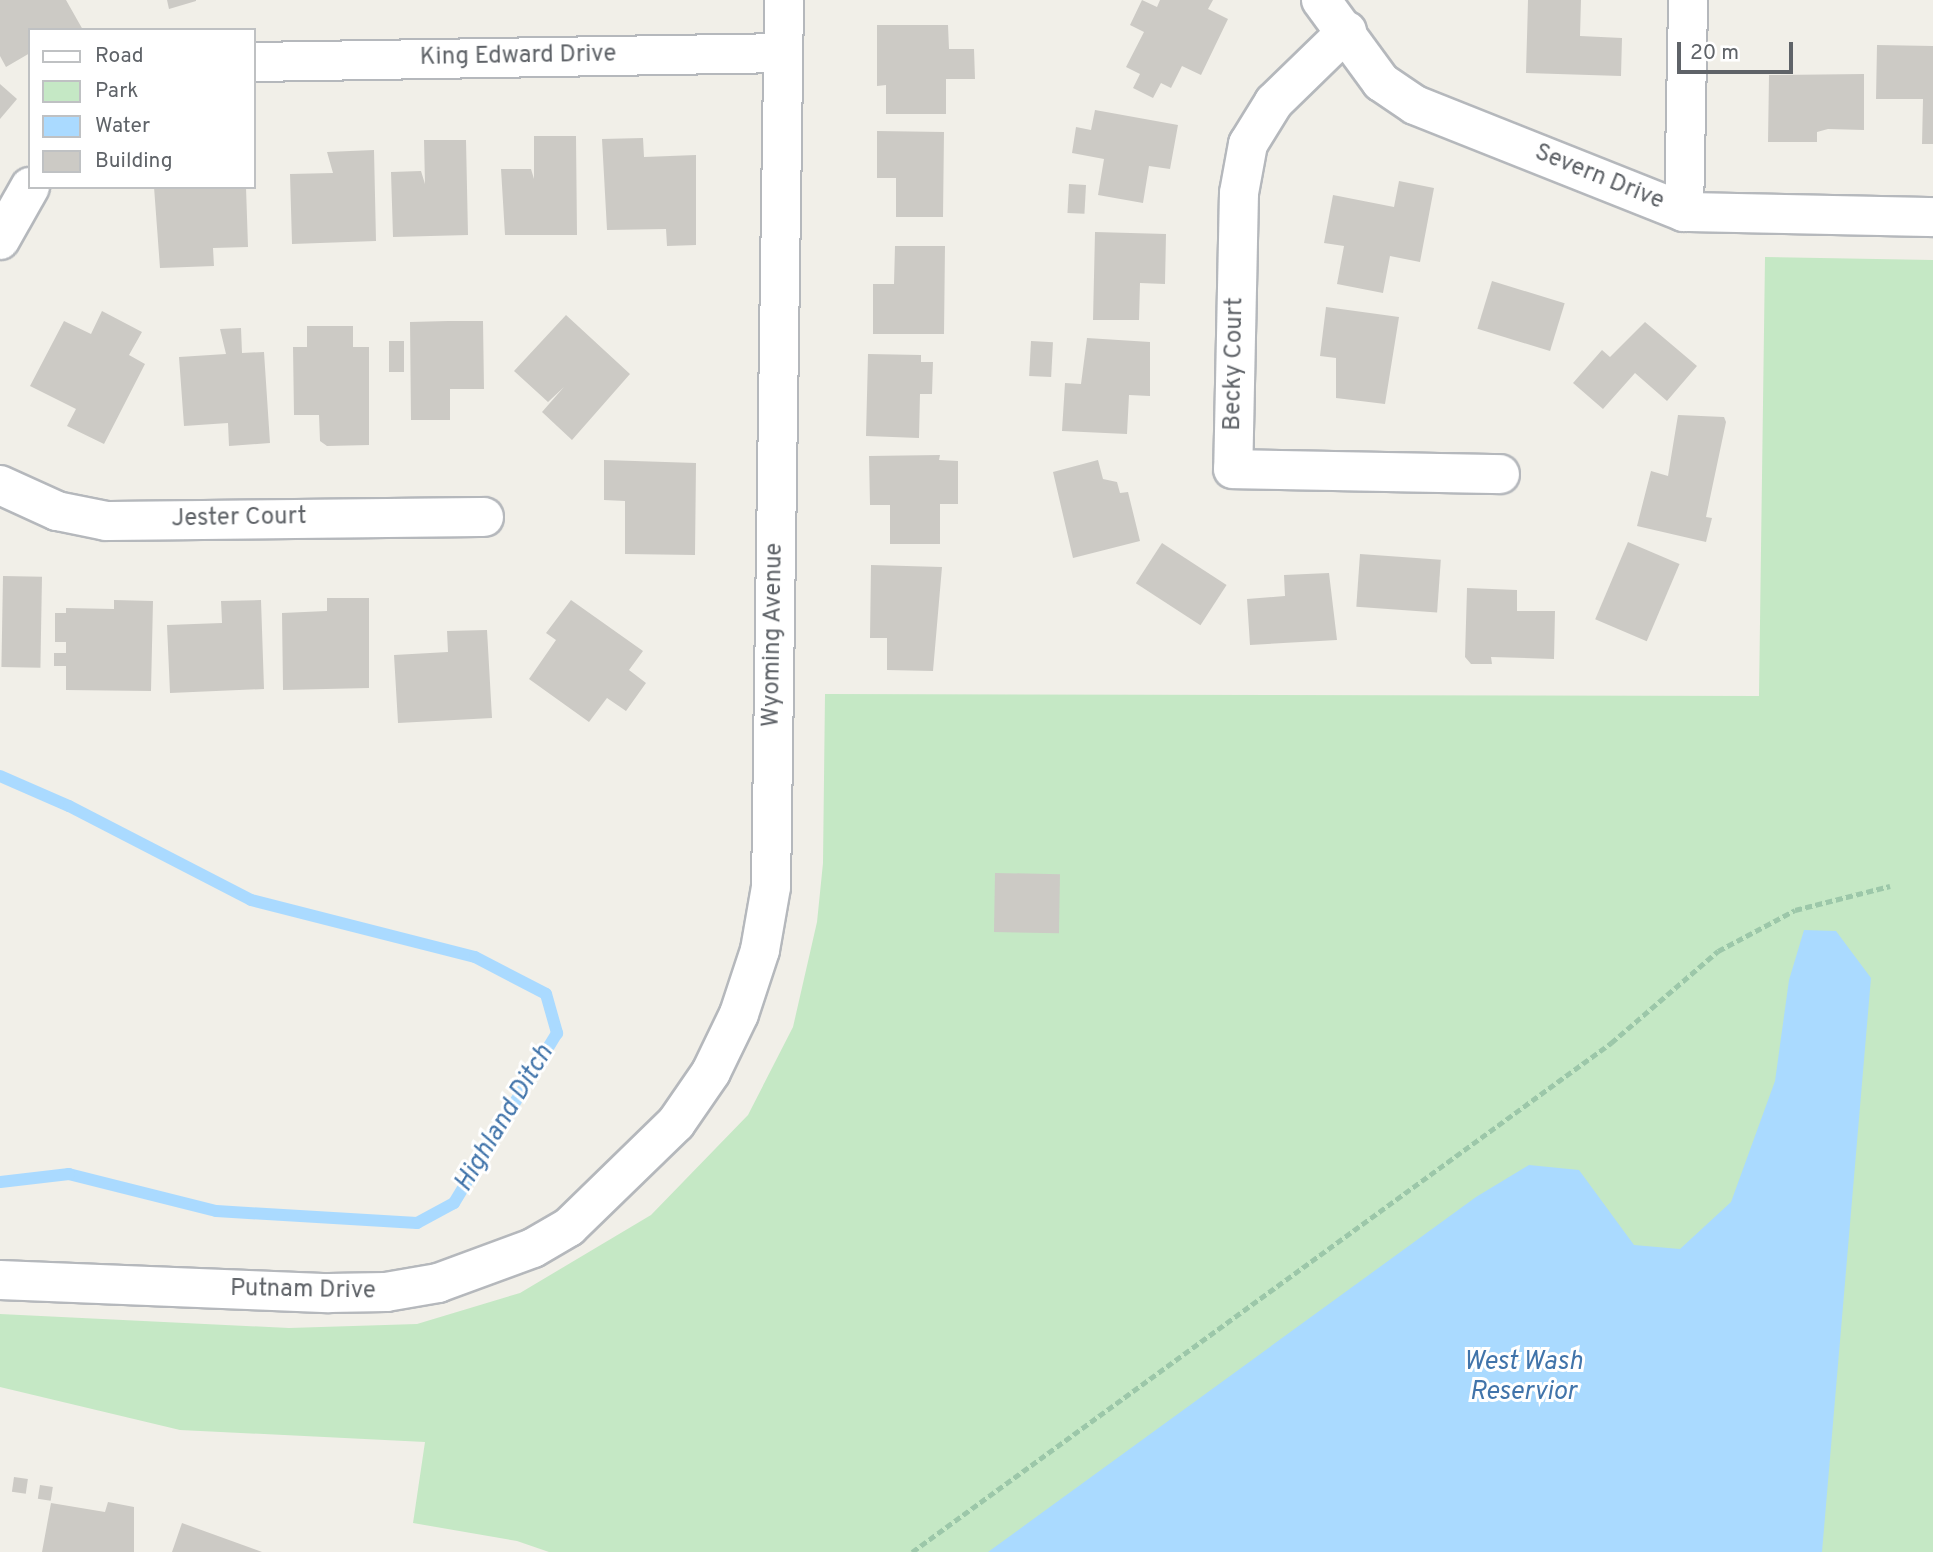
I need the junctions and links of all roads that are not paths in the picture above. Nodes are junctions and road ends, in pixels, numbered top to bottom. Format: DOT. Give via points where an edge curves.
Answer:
graph roads {
  1 [pos="784,0"];
  2 [pos="1321,0"];
  3 [pos="1688,0"];
  4 [pos="1347,31"];
  5 [pos="783,53"];
  6 [pos="256,62"];
  7 [pos="29,189"];
  8 [pos="1684,212"];
  9 [pos="1933,217"];
  10 [pos="0,240"];
  11 [pos="1500,474"];
  12 [pos="0,485"];
  13 [pos="484,517"];
  14 [pos="586,1209"];
  15 [pos="0,1280"];
  1 -- 5 [label="street, Wyoming Avenue"];
  2 -- 4 [label="street, Severn Drive"];
  3 -- 8 [label="street"];
  4 -- 8 [label="street, Severn Drive" via="1381,82 1415,105"];
  4 -- 11 [label="street, Becky Court" via="1274,102 1248,145 1239,193 1233,469"];
  5 -- 6 [label="street, King Edward Drive"];
  5 -- 14 [label="street, Wyoming Avenue" via="771,887 760,950 739,1014 711,1072 667,1133 629,1174"];
  7 -- 10 [label="street"];
  8 -- 9 [label="street, Severn Drive"];
  12 -- 13 [label="street, Jester Court" via="57,511 106,521"];
  14 -- 15 [label="street, Putnam Drive" via="569,1227 533,1248 438,1283 386,1292"];
}
